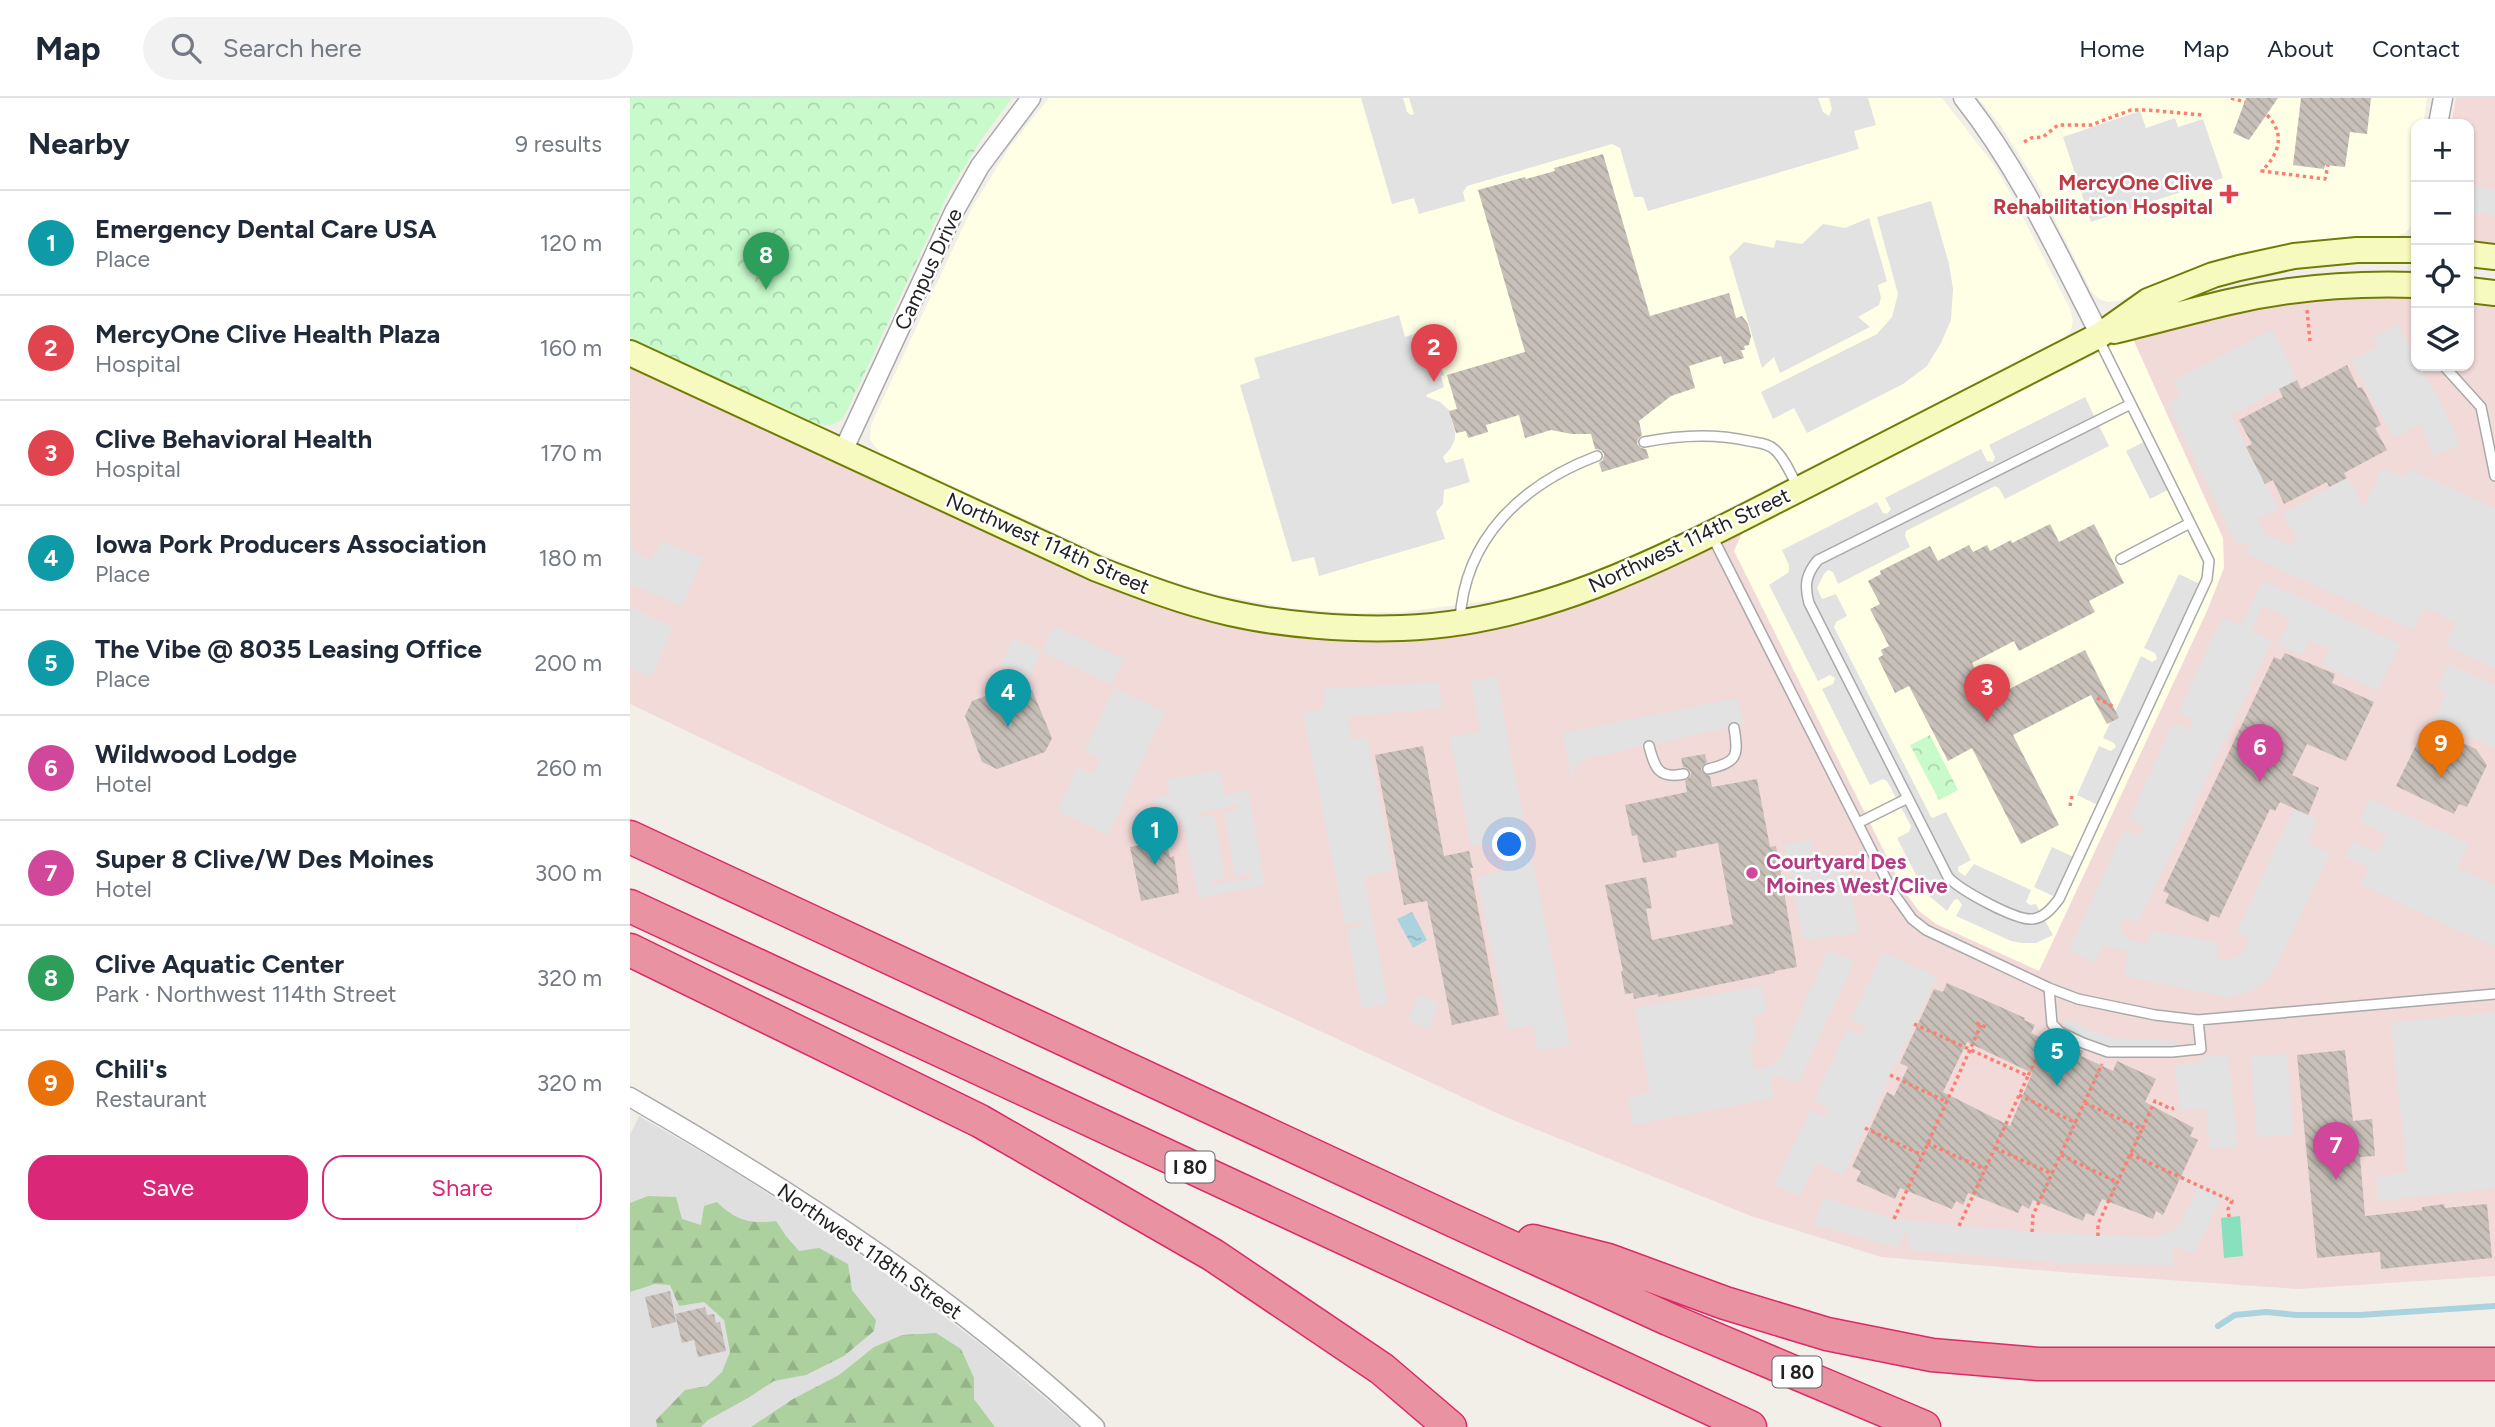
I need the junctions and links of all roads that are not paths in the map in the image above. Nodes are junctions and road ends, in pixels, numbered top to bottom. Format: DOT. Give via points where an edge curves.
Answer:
graph roads {
  1 [pos="1031,98"];
  2 [pos="1963,98"];
  3 [pos="2442,98"];
  4 [pos="2439,119"];
  5 [pos="2411,250"];
  6 [pos="2474,255"];
  7 [pos="2495,257"];
  8 [pos="2411,285"];
  9 [pos="2474,291"];
  10 [pos="2495,293"];
  11 [pos="2098,336"];
  12 [pos="630,353"];
  13 [pos="2449,371"];
  14 [pos="2132,404"];
  15 [pos="1644,442"];
  16 [pos="844,451"];
  17 [pos="1597,456"];
  18 [pos="2495,476"];
  19 [pos="1799,489"];
  20 [pos="2190,523"];
  21 [pos="1711,534"];
  22 [pos="2121,559"];
  23 [pos="1460,622"];
  24 [pos="1734,727"];
  25 [pos="1649,746"];
  26 [pos="1708,769"];
  27 [pos="1684,774"];
  28 [pos="1908,798"];
  29 [pos="1858,823"];
  30 [pos="630,836"];
  31 [pos="630,906"];
  32 [pos="630,950"];
  33 [pos="2049,988"];
  34 [pos="2495,994"];
  35 [pos="2198,1020"];
  36 [pos="630,1097"];
  37 [pos="1452,1220"];
  38 [pos="1668,1319"];
  39 [pos="2495,1364"];
  40 [pos="1096,1427"];
  41 [pos="1450,1427"];
  42 [pos="1750,1427"];
  43 [pos="1870,1427"];
  44 [pos="1924,1427"];
  1 -- 16 [label="street, Campus Drive" via="980,166 954,212"];
  2 -- 11 [label="street" via="2022,186"];
  3 -- 4 [label="street"];
  5 -- 11 [label="street, Northwest 114th Street" via="2294,256 2213,275 2148,301"];
  6 -- 7 [label="street"];
  8 -- 11 [label="street, Northwest 114th Street" via="2300,290 2231,301"];
  9 -- 10 [label="street"];
  11 -- 14 [label="lane"];
  11 -- 19 [label="street, Northwest 114th Street"];
  12 -- 16 [label="street, Northwest 114th Street"];
  13 -- 18 [label="lane" via="2481,407"];
  14 -- 20 [label="lane"];
  14 -- 28 [label="lane" via="1818,560 1810,570 1806,581 1809,603"];
  15 -- 19 [label="lane" via="1714,435 1765,444 1782,458"];
  16 -- 23 [label="street, Northwest 114th Street" via="1097,569 1220,610 1278,621 1362,628"];
  17 -- 23 [label="lane" via="1553,476 1507,512 1465,580"];
  19 -- 21 [label="street, Northwest 114th Street"];
  20 -- 22 [label="lane"];
  20 -- 28 [label="lane" via="2209,561 2207,579 2050,911 2021,918 1957,886"];
  21 -- 23 [label="street, Northwest 114th Street" via="1594,587"];
  21 -- 29 [label="lane"];
  24 -- 26 [label="lane" via="1733,759"];
  25 -- 27 [label="lane" via="1662,773 1669,777"];
  28 -- 29 [label="lane"];
  29 -- 33 [label="lane" via="1892,891 1912,919 1926,930"];
  30 -- 37 [label="highway, I 80"];
  31 -- 42 [label="highway, I 80"];
  32 -- 41 [label="highway" via="980,1121 1201,1248 1382,1369"];
  33 -- 35 [label="lane" via="2078,999"];
  33 -- 35 [label="lane" via="2052,1024 2060,1032 2108,1052 2201,1049"];
  34 -- 35 [label="lane"];
  36 -- 40 [label="street, Northwest 118th Street" via="715,1146 882,1256 995,1341"];
  37 -- 38 [label="highway, I 80"];
  37 -- 39 [label="highway" via="1608,1260 1828,1334 1932,1354 2038,1364"];
  38 -- 43 [label="highway"];
  38 -- 44 [label="highway, I 80"];
}
